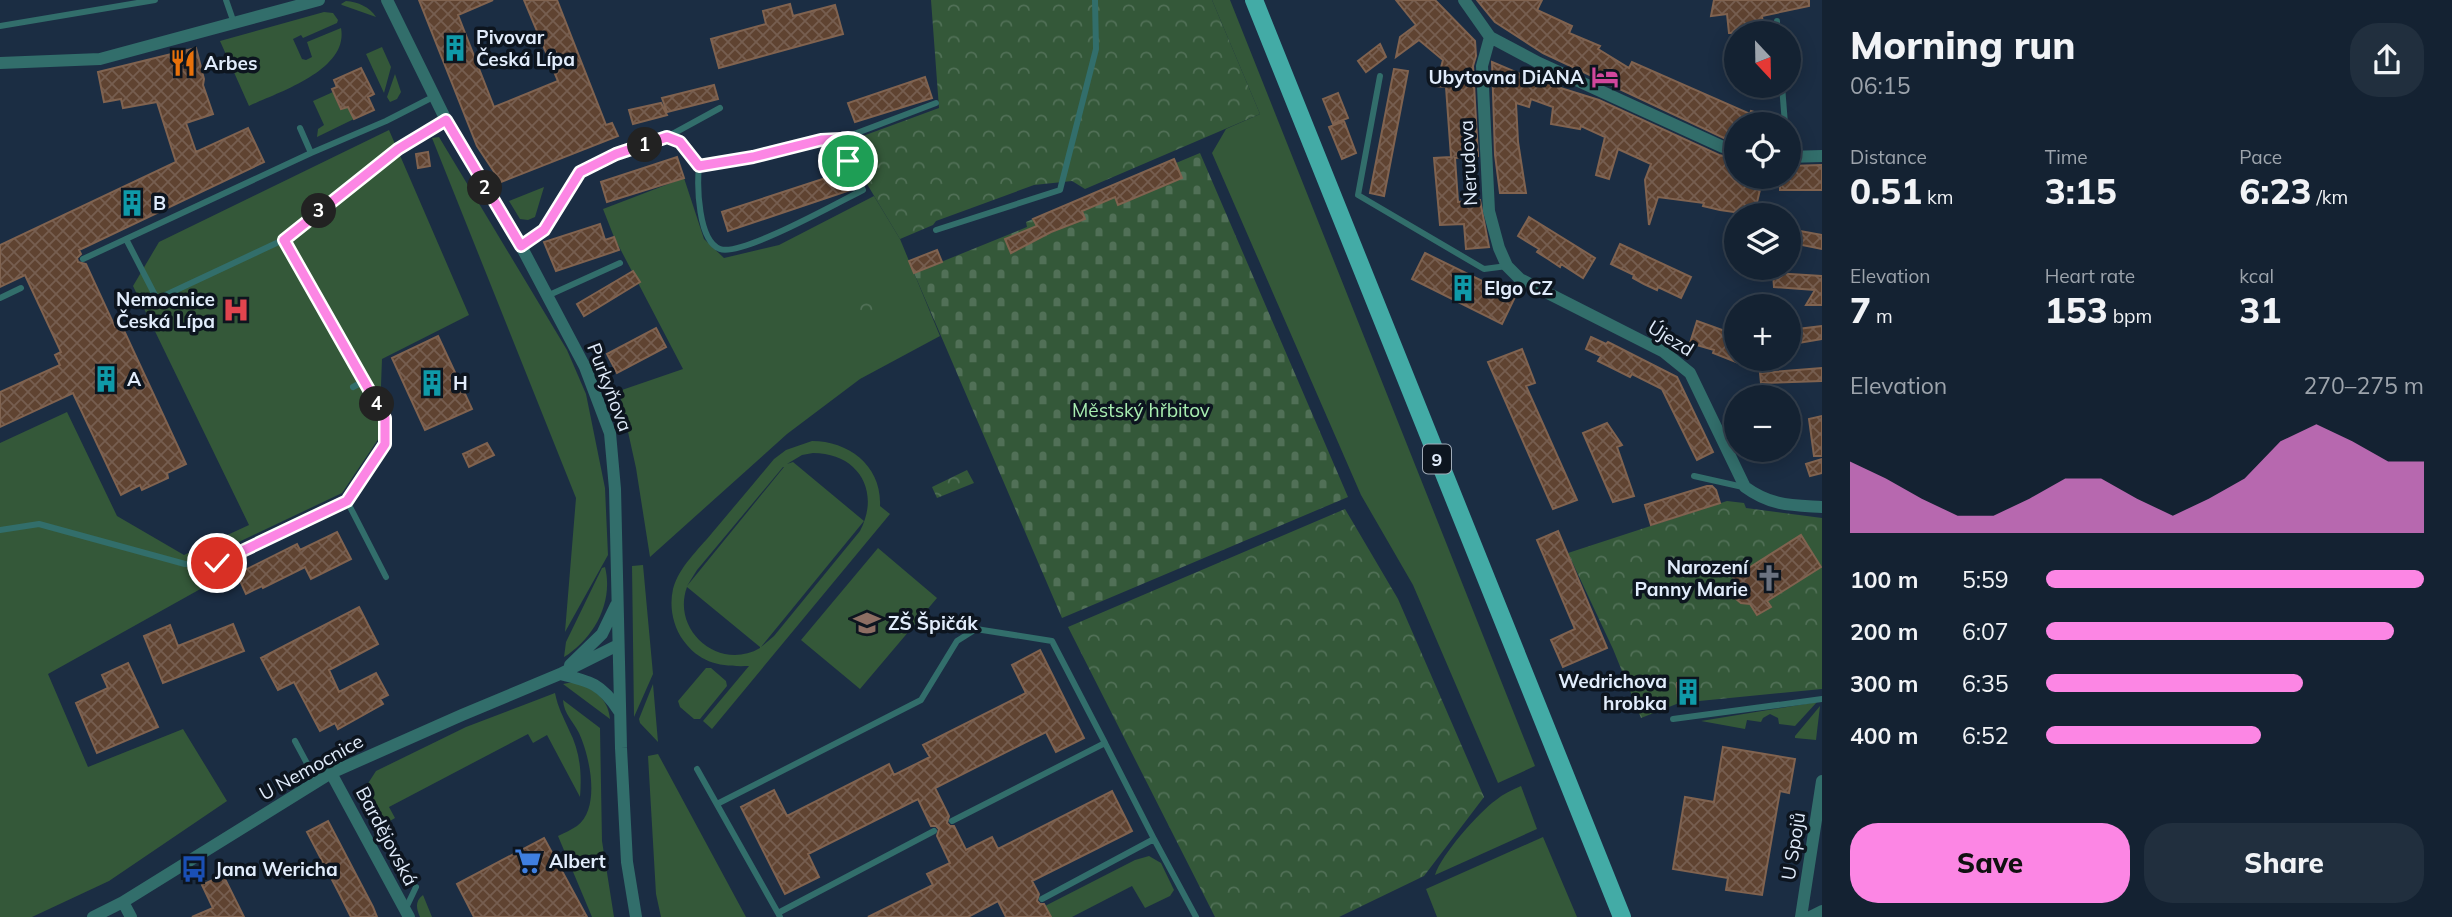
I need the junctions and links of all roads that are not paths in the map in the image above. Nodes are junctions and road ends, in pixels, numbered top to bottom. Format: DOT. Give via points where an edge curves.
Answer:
graph roads {
  1 [pos="155,0"];
  2 [pos="226,0"];
  3 [pos="318,0"];
  4 [pos="387,0"];
  5 [pos="1095,0"];
  6 [pos="1254,0"];
  7 [pos="1464,0"];
  8 [pos="234,23"];
  9 [pos="0,26"];
  10 [pos="1490,37"];
  11 [pos="0,63"];
  12 [pos="1380,76"];
  13 [pos="433,97"];
  14 [pos="936,103"];
  15 [pos="720,108"];
  16 [pos="446,120"];
  17 [pos="300,128"];
  18 [pos="667,137"];
  19 [pos="841,139"];
  20 [pos="1724,147"];
  21 [pos="311,153"];
  22 [pos="1822,156"];
  23 [pos="1801,157"];
  24 [pos="699,166"];
  25 [pos="936,230"];
  26 [pos="126,239"];
  27 [pos="284,240"];
  28 [pos="521,246"];
  29 [pos="83,259"];
  30 [pos="620,263"];
  31 [pos="1507,266"];
  32 [pos="1520,279"];
  33 [pos="20,288"];
  34 [pos="547,296"];
  35 [pos="0,298"];
  36 [pos="364,381"];
  37 [pos="353,387"];
  38 [pos="1694,476"];
  39 [pos="1745,487"];
  40 [pos="347,501"];
  41 [pos="1822,507"];
  42 [pos="0,530"];
  43 [pos="386,577"];
  44 [pos="617,602"];
  45 [pos="618,645"];
  46 [pos="560,674"];
  47 [pos="1822,699"];
  48 [pos="620,712"];
  49 [pos="1673,719"];
  50 [pos="295,741"];
  51 [pos="1105,743"];
  52 [pos="697,769"];
  53 [pos="331,773"];
  54 [pos="1822,781"];
  55 [pos="317,782"];
  56 [pos="717,804"];
  57 [pos="952,821"];
  58 [pos="934,831"];
  59 [pos="1154,839"];
  60 [pos="416,887"];
  61 [pos="1042,899"];
  62 [pos="123,902"];
  63 [pos="1822,911"];
  64 [pos="407,914"];
  65 [pos="779,915"];
  66 [pos="93,917"];
  67 [pos="131,917"];
  68 [pos="636,917"];
  69 [pos="1196,917"];
  70 [pos="1622,917"];
  71 [pos="1801,917"];
  72 [pos="1811,917"];
  1 -- 9 [label="lane"];
  2 -- 8 [label="lane"];
  3 -- 8 [label="street"];
  4 -- 13 [label="street, Purkyňova"];
  5 -- 25 [label="lane" via="1096,49 1060,190"];
  6 -- 70 [label="main road, 9"];
  7 -- 10 [label="street"];
  8 -- 11 [label="street" via="100,59"];
  10 -- 20 [label="street"];
  10 -- 31 [label="street, Nerudova" via="1482,66 1489,211"];
  12 -- 31 [label="lane" via="1358,195 1484,269"];
  13 -- 16 [label="street, Purkyňova"];
  13 -- 21 [label="lane"];
  14 -- 19 [label="lane"];
  15 -- 18 [label="lane"];
  16 -- 27 [label="lane" via="398,149"];
  16 -- 28 [label="street, Purkyňova"];
  17 -- 21 [label="lane"];
  18 -- 24 [label="lane" via="680,142"];
  18 -- 28 [label="lane" via="580,172 544,230"];
  19 -- 24 [label="lane"];
  19 -- 24 [label="lane" via="844,155 863,190 730,251 718,249 707,237 696,190"];
  21 -- 26 [label="lane"];
  22 -- 23 [label="street"];
  26 -- 27 [label="lane" via="157,299"];
  26 -- 29 [label="lane"];
  27 -- 36 [label="lane"];
  28 -- 34 [label="street, Purkyňova"];
  30 -- 34 [label="lane"];
  31 -- 32 [label="street, Nerudova"];
  32 -- 39 [label="street, Újezd" via="1664,352 1690,373"];
  33 -- 35 [label="lane"];
  34 -- 44 [label="street, Purkyňova" via="585,367 610,433"];
  36 -- 37 [label="lane"];
  36 -- 40 [label="lane" via="385,418 385,444"];
  38 -- 39 [label="lane"];
  39 -- 41 [label="street" via="1779,504"];
  40 -- 42 [label="lane" via="217,563 185,564 39,524"];
  40 -- 43 [label="lane"];
  44 -- 45 [label="street, Purkyňova"];
  44 -- 46 [label="street, U Nemocnice" via="602,634"];
  45 -- 46 [label="street, U Nemocnice"];
  45 -- 48 [label="street, Purkyňova"];
  46 -- 48 [label="street" via="597,685"];
  46 -- 53 [label="street, U Nemocnice"];
  47 -- 49 [label="lane"];
  48 -- 68 [label="street, Purkyňova" via="627,862"];
  50 -- 55 [label="lane"];
  51 -- 56 [label="lane" via="1052,642 976,629 957,641 921,700"];
  51 -- 57 [label="lane"];
  51 -- 59 [label="lane"];
  52 -- 56 [label="lane"];
  53 -- 55 [label="street, U Nemocnice"];
  53 -- 64 [label="street, Bardějovská"];
  54 -- 71 [label="street, U Spojů"];
  55 -- 62 [label="street, U Nemocnice"];
  56 -- 65 [label="lane"];
  58 -- 65 [label="lane"];
  59 -- 61 [label="lane"];
  59 -- 69 [label="lane"];
  60 -- 64 [label="lane"];
  62 -- 66 [label="street, U Nemocnice"];
  62 -- 67 [label="street"];
  63 -- 72 [label="street"];
}
